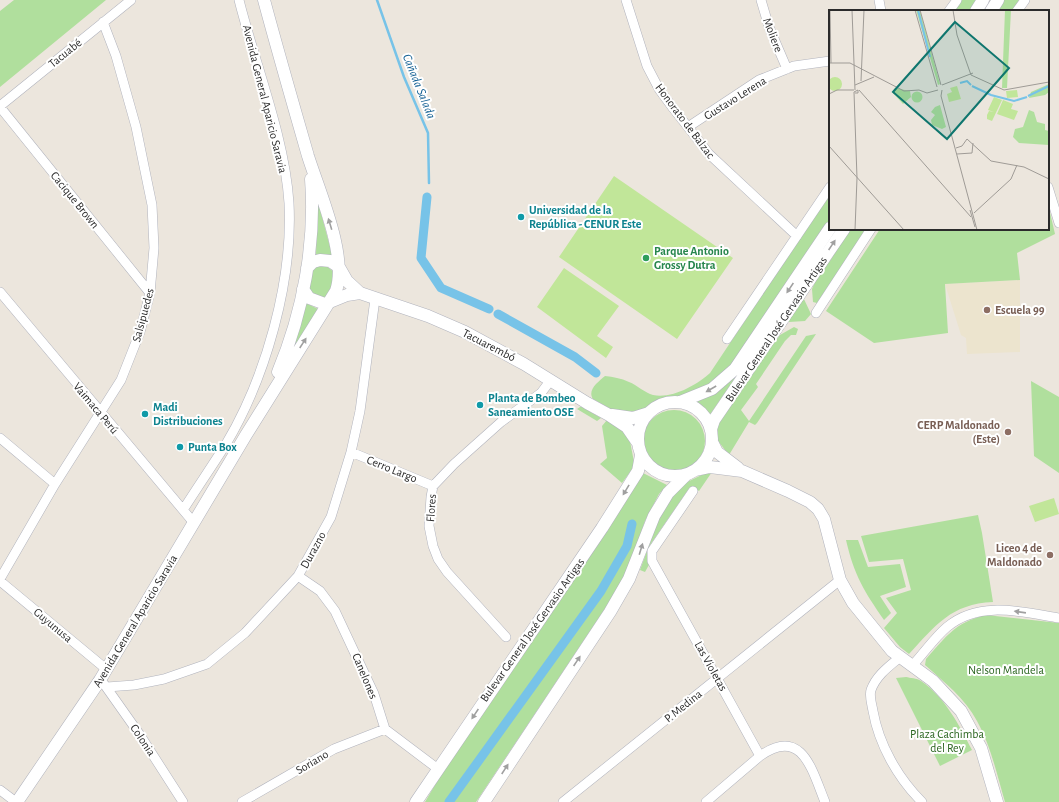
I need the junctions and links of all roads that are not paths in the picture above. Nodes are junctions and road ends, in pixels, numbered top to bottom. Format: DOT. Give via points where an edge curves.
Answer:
graph roads {
  1 [pos="131,0"];
  2 [pos="239,0"];
  3 [pos="264,0"];
  4 [pos="626,0"];
  5 [pos="761,0"];
  6 [pos="879,0"];
  7 [pos="957,0"];
  8 [pos="983,0"];
  9 [pos="998,0"];
  10 [pos="1025,0"];
  11 [pos="881,10"];
  12 [pos="950,10"];
  13 [pos="977,10"];
  14 [pos="992,10"];
  15 [pos="1018,10"];
  16 [pos="103,22"];
  17 [pos="829,61"];
  18 [pos="787,69"];
  19 [pos="0,106"];
  20 [pos="688,127"];
  21 [pos="308,157"];
  22 [pos="829,188"];
  23 [pos="1049,189"];
  24 [pos="1059,223"];
  25 [pos="829,229"];
  26 [pos="843,230"];
  27 [pos="870,230"];
  28 [pos="797,236"];
  29 [pos="339,267"];
  30 [pos="307,268"];
  31 [pos="303,288"];
  32 [pos="0,292"];
  33 [pos="150,293"];
  34 [pos="360,293"];
  35 [pos="375,299"];
  36 [pos="328,304"];
  37 [pos="816,313"];
  38 [pos="727,339"];
  39 [pos="550,381"];
  40 [pos="680,402"];
  41 [pos="100,413"];
  42 [pos="649,413"];
  43 [pos="609,415"];
  44 [pos="711,429"];
  45 [pos="246,436"];
  46 [pos="0,438"];
  47 [pos="712,442"];
  48 [pos="638,443"];
  49 [pos="352,452"];
  50 [pos="641,455"];
  51 [pos="742,471"];
  52 [pos="691,472"];
  53 [pos="55,484"];
  54 [pos="433,486"];
  55 [pos="693,491"];
  56 [pos="182,510"];
  57 [pos="194,523"];
  58 [pos="298,576"];
  59 [pos="0,580"];
  60 [pos="840,580"];
  61 [pos="1059,618"];
  62 [pos="506,637"];
  63 [pos="899,658"];
  64 [pos="912,666"];
  65 [pos="718,678"];
  66 [pos="104,679"];
  67 [pos="385,729"];
  68 [pos="760,756"];
  69 [pos="438,769"];
  70 [pos="0,790"];
  71 [pos="17,802"];
  72 [pos="183,802"];
  73 [pos="242,802"];
  74 [pos="416,802"];
  75 [pos="484,802"];
  76 [pos="563,802"];
  77 [pos="706,802"];
  78 [pos="825,802"];
  79 [pos="922,802"];
  80 [pos="997,802"];
  1 -- 16 [label="street, Tacuabé"];
  2 -- 56 [label="street, Avenida General Aparicio Saravia" via="283,167 289,203 285,272 267,353 254,386 226,443"];
  3 -- 21 [label="street, Avenida General Aparicio Saravia"];
  4 -- 20 [label="street, Honorato de Balzac" via="647,66 659,89"];
  5 -- 18 [label="street, Moliere" via="769,27"];
  6 -- 11 [label="street"];
  7 -- 12 [label="street"];
  8 -- 13 [label="street"];
  9 -- 14 [label="street"];
  10 -- 15 [label="street"];
  16 -- 19 [label="street, Tacuabé"];
  16 -- 33 [label="street, Salsipuedes" via="116,56 136,127 152,205 154,248"];
  17 -- 18 [label="street, Gustavo Lerena"];
  18 -- 20 [label="street, Gustavo Lerena" via="759,80"];
  19 -- 33 [label="street, Cacique Brown"];
  20 -- 28 [label="street, Honorato de Balzac" via="709,154"];
  29 -- 21 [label="street, Avenida General Aparicio Saravia, one-way" via="332,230"];
  21 -- 30 [label="street, Avenida General Aparicio Saravia" via="312,200"];
  22 -- 28 [label="street"];
  23 -- 24 [label="street"];
  25 -- 40 [label="street, Bulevar General José Gervasio Artigas, one-way" via="735,369 712,389"];
  44 -- 26 [label="street, Bulevar General José Gervasio Artigas, one-way" via="714,420"];
  27 -- 37 [label="street, Bulevar General José Gervasio Artigas"];
  28 -- 38 [label="street"];
  29 -- 30 [label="street" via="330,261 320,260"];
  29 -- 34 [label="street, Tacuarembó" via="347,281"];
  29 -- 36 [label="street, Avenida General Aparicio Saravia" via="340,281"];
  30 -- 31 [label="street, Avenida General Aparicio Saravia"];
  31 -- 36 [label="street" via="309,298 317,303"];
  31 -- 45 [label="street, Avenida General Aparicio Saravia" via="291,339"];
  32 -- 41 [label="street, Vaimaca Perú"];
  33 -- 41 [label="street, Salsipuedes" via="132,354"];
  34 -- 35 [label="street, Tacuarembó"];
  34 -- 36 [label="street" via="347,295"];
  35 -- 39 [label="street, Tacuarembó" via="428,316 465,332"];
  35 -- 49 [label="street, Durazno"];
  45 -- 36 [label="street, Avenida General Aparicio Saravia, one-way"];
  39 -- 43 [label="street, Tacuarembó"];
  39 -- 54 [label="street, Flores" via="542,393 477,442"];
  40 -- 42 [label="street" via="663,404"];
  40 -- 44 [label="street" via="699,411"];
  41 -- 53 [label="street, Salsipuedes"];
  41 -- 56 [label="street, Vaimaca Perú"];
  42 -- 43 [label="street, Tacuarembó" via="633,418"];
  42 -- 48 [label="street" via="640,426"];
  43 -- 48 [label="street, Tacuarembó" via="627,427"];
  44 -- 47 [label="street"];
  45 -- 57 [label="street, Avenida General Aparicio Saravia"];
  46 -- 53 [label="street"];
  47 -- 51 [label="street" via="723,458"];
  47 -- 52 [label="street" via="710,453 704,462"];
  48 -- 50 [label="street"];
  49 -- 54 [label="street, Cerro Largo"];
  49 -- 58 [label="street, Durazno" via="331,517"];
  50 -- 52 [label="street" via="655,471 665,475 676,476"];
  50 -- 69 [label="street, Bulevar General José Gervasio Artigas, one-way" via="638,471 602,528"];
  51 -- 52 [label="street" via="710,467"];
  51 -- 60 [label="street" via="788,491 818,509 824,519"];
  75 -- 52 [label="street, one-way" via="610,612 629,579 654,516 668,493"];
  53 -- 59 [label="street, Salsipuedes"];
  54 -- 62 [label="street, Flores" via="429,526 438,559"];
  55 -- 65 [label="street, Las Violetas" via="651,555"];
  56 -- 57 [label="street, Vaimaca Perú"];
  57 -- 66 [label="street, Avenida General Aparicio Saravia"];
  58 -- 66 [label="street, Durazno" via="245,633 207,664 164,679 134,685"];
  58 -- 67 [label="street, Canelones" via="320,591 335,611 374,694"];
  59 -- 66 [label="street, Guyunusa"];
  60 -- 63 [label="street" via="870,626"];
  60 -- 65 [label="street, P. Medina"];
  61 -- 64 [label="street, one-way" via="1002,609 972,613 948,626"];
  63 -- 64 [label="street"];
  63 -- 79 [label="street" via="876,679 871,692 871,702 878,733 892,762"];
  64 -- 80 [label="street" via="949,697 971,728 981,748"];
  65 -- 68 [label="street, Las Violetas"];
  65 -- 76 [label="street, P. Medina"];
  66 -- 71 [label="street, Avenida General Aparicio Saravia"];
  66 -- 72 [label="street, Colonia"];
  67 -- 69 [label="street"];
  67 -- 73 [label="street, Soriano" via="334,750"];
  68 -- 77 [label="street"];
  68 -- 78 [label="street" via="768,750 785,745 800,751 808,761"];
  69 -- 74 [label="street, Bulevar General José Gervasio Artigas"];
  70 -- 71 [label="street"];
}
